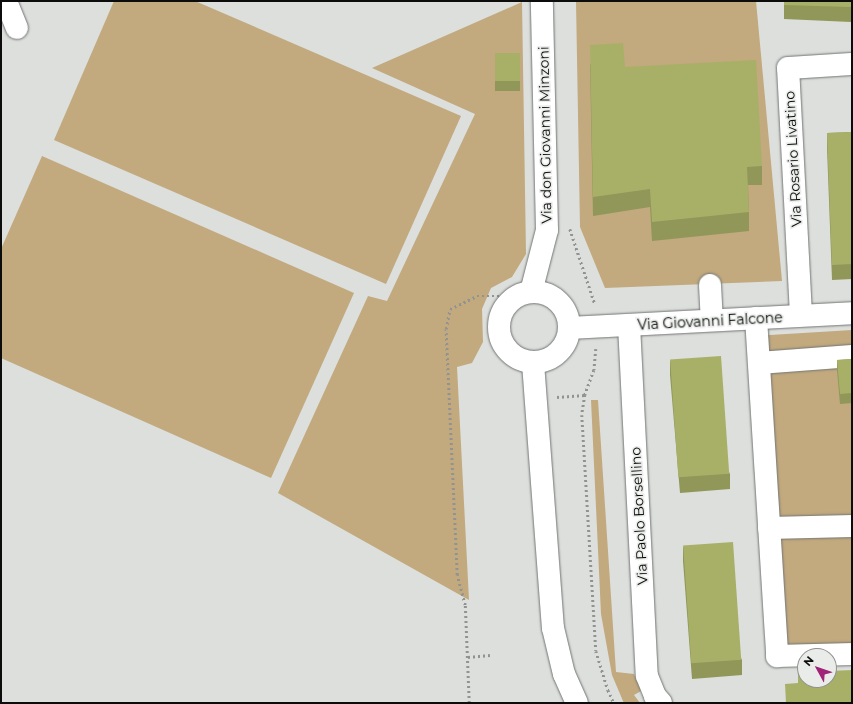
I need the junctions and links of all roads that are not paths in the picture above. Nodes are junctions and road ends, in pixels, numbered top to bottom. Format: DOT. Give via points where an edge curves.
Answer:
graph roads {
  1 [pos="6,1"];
  2 [pos="542,1"];
  3 [pos="17,28"];
  4 [pos="852,64"];
  5 [pos="710,285"];
  6 [pos="531,292"];
  7 [pos="852,313"];
  8 [pos="801,316"];
  9 [pos="756,318"];
  10 [pos="712,320"];
  11 [pos="629,325"];
  12 [pos="568,328"];
  13 [pos="852,356"];
  14 [pos="533,363"];
  15 [pos="759,363"];
  16 [pos="852,526"];
  17 [pos="769,528"];
  18 [pos="852,654"];
  19 [pos="578,703"];
  20 [pos="661,703"];
  1 -- 3 [label="street"];
  2 -- 6 [label="street, Via don Giovanni Minzoni" via="547,230"];
  4 -- 8 [label="street, Via Rosario Livatino" via="788,68"];
  5 -- 10 [label="street"];
  6 -- 12 [label="street" via="552,296 560,303 566,311"];
  6 -- 14 [label="street" via="515,297 508,303 502,312 499,335 511,354"];
  7 -- 8 [label="street, Via Giovanni Falcone"];
  8 -- 9 [label="street, Via Giovanni Falcone"];
  9 -- 10 [label="street, Via Giovanni Falcone"];
  9 -- 15 [label="street"];
  10 -- 11 [label="street, Via Giovanni Falcone"];
  11 -- 12 [label="street, Via Giovanni Falcone"];
  11 -- 20 [label="street, Via Paolo Borsellino" via="647,676 654,696"];
  12 -- 14 [label="street" via="566,342 560,350 548,359"];
  13 -- 15 [label="street"];
  14 -- 19 [label="street" via="553,628 564,674"];
  15 -- 17 [label="street"];
  16 -- 17 [label="street"];
  17 -- 18 [label="street" via="777,656"];
}
